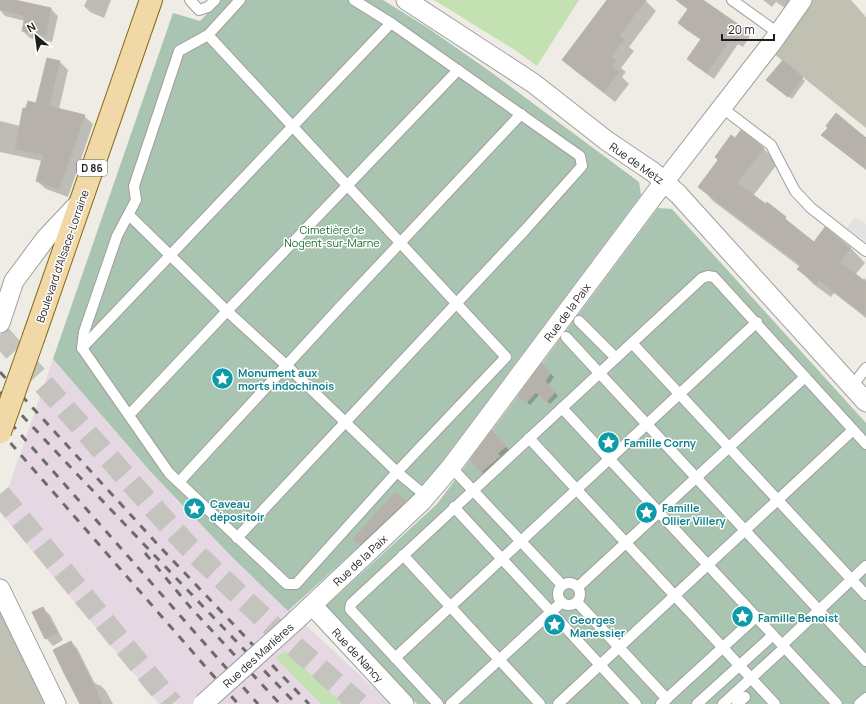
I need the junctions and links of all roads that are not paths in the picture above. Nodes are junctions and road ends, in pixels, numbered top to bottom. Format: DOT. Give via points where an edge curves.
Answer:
graph roads {
  1 [pos="151,0"];
  2 [pos="190,0"];
  3 [pos="215,0"];
  4 [pos="240,0"];
  5 [pos="354,0"];
  6 [pos="406,0"];
  7 [pos="732,0"];
  8 [pos="802,0"];
  9 [pos="391,23"];
  10 [pos="778,33"];
  11 [pos="208,35"];
  12 [pos="458,70"];
  13 [pos="721,107"];
  14 [pos="521,114"];
  15 [pos="292,127"];
  16 [pos="664,182"];
  17 [pos="348,186"];
  18 [pos="81,201"];
  19 [pos="129,215"];
  20 [pos="400,243"];
  21 [pos="866,251"];
  22 [pos="170,256"];
  23 [pos="456,303"];
  24 [pos="227,311"];
  25 [pos="579,321"];
  26 [pos="757,322"];
  27 [pos="0,323"];
  28 [pos="566,337"];
  29 [pos="632,343"];
  30 [pos="82,348"];
  31 [pos="616,358"];
  32 [pos="286,365"];
  33 [pos="866,368"];
  34 [pos="599,373"];
  35 [pos="805,377"];
  36 [pos="852,386"];
  37 [pos="680,394"];
  38 [pos="866,402"];
  39 [pos="562,408"];
  40 [pos="129,415"];
  41 [pos="346,422"];
  42 [pos="647,425"];
  43 [pos="853,430"];
  44 [pos="0,432"];
  45 [pos="529,438"];
  46 [pos="866,444"];
  47 [pos="729,448"];
  48 [pos="610,459"];
  49 [pos="451,466"];
  50 [pos="397,472"];
  51 [pos="696,478"];
  52 [pos="179,482"];
  53 [pos="473,490"];
  54 [pos="577,490"];
  55 [pos="426,496"];
  56 [pos="778,500"];
  57 [pos="454,507"];
  58 [pos="659,512"];
  59 [pos="745,530"];
  60 [pos="237,538"];
  61 [pos="521,541"];
  62 [pos="626,543"];
  63 [pos="403,555"];
  64 [pos="502,559"];
  65 [pos="708,565"];
  66 [pos="866,566"];
  67 [pos="852,580"];
  68 [pos="562,585"];
  69 [pos="578,587"];
  70 [pos="0,589"];
  71 [pos="866,595"];
  72 [pos="675,596"];
  73 [pos="562,602"];
  74 [pos="577,602"];
  75 [pos="312,605"];
  76 [pos="451,608"];
  77 [pos="819,610"];
  78 [pos="551,612"];
  79 [pos="756,617"];
  80 [pos="773,635"];
  81 [pos="783,646"];
  82 [pos="619,647"];
  83 [pos="722,648"];
  84 [pos="395,658"];
  85 [pos="499,660"];
  86 [pos="866,660"];
  87 [pos="600,665"];
  88 [pos="740,666"];
  89 [pos="751,678"];
  90 [pos="745,697"];
  91 [pos="866,698"];
  92 [pos="664,701"];
  93 [pos="56,704"];
  94 [pos="203,704"];
  95 [pos="404,704"];
  96 [pos="438,704"];
  97 [pos="451,704"];
  98 [pos="540,704"];
  99 [pos="558,704"];
  100 [pos="636,704"];
  101 [pos="697,704"];
  102 [pos="723,704"];
  103 [pos="737,704"];
  104 [pos="775,704"];
  105 [pos="837,704"];
  106 [pos="859,704"];
  1 -- 18 [label="main road, Boulevard d'Alsace-Lorraine / D 86"];
  2 -- 3 [label="lane" via="199,10 208,7"];
  4 -- 11 [label="lane"];
  5 -- 9 [label="lane"];
  6 -- 16 [label="street, Rue de Metz" via="533,83"];
  7 -- 10 [label="lane"];
  8 -- 10 [label="street, Rue de la Paix"];
  9 -- 12 [label="lane"];
  9 -- 15 [label="lane"];
  10 -- 13 [label="street, Rue de la Paix"];
  11 -- 15 [label="lane"];
  11 -- 19 [label="lane" via="179,51 134,186 136,200"];
  12 -- 14 [label="lane"];
  12 -- 17 [label="lane"];
  13 -- 16 [label="street, Rue de la Paix"];
  13 -- 21 [label="lane" via="771,145 795,191 811,208"];
  14 -- 20 [label="lane"];
  14 -- 23 [label="lane" via="580,156 582,166"];
  15 -- 17 [label="lane"];
  15 -- 22 [label="lane"];
  16 -- 36 [label="street, Rue de Metz" via="678,194"];
  16 -- 49 [label="street, Rue de la Paix"];
  17 -- 20 [label="lane"];
  17 -- 24 [label="lane"];
  18 -- 27 [label="street" via="46,238 14,281"];
  18 -- 44 [label="main road, Boulevard d'Alsace-Lorraine / D 86, bridge"];
  19 -- 22 [label="lane"];
  19 -- 30 [label="lane" via="117,236 84,332"];
  20 -- 23 [label="lane"];
  20 -- 32 [label="lane"];
  22 -- 24 [label="lane"];
  22 -- 30 [label="lane"];
  23 -- 41 [label="lane"];
  23 -- 50 [label="lane" via="506,357"];
  24 -- 32 [label="lane"];
  24 -- 40 [label="lane"];
  25 -- 31 [label="lane"];
  26 -- 29 [label="lane" via="714,277 708,276 702,278"];
  26 -- 35 [label="lane"];
  26 -- 37 [label="lane"];
  28 -- 34 [label="lane"];
  29 -- 31 [label="lane"];
  29 -- 37 [label="lane"];
  30 -- 40 [label="lane"];
  31 -- 34 [label="lane"];
  32 -- 41 [label="lane"];
  32 -- 52 [label="lane"];
  33 -- 36 [label="lane"];
  34 -- 39 [label="lane"];
  34 -- 42 [label="lane"];
  35 -- 43 [label="lane"];
  35 -- 47 [label="lane"];
  36 -- 38 [label="street, Rue de Metz"];
  37 -- 42 [label="lane"];
  37 -- 47 [label="lane"];
  39 -- 45 [label="lane"];
  39 -- 48 [label="lane"];
  40 -- 52 [label="lane" via="169,473"];
  41 -- 50 [label="lane"];
  41 -- 60 [label="lane"];
  42 -- 48 [label="lane"];
  42 -- 51 [label="lane"];
  43 -- 46 [label="lane"];
  43 -- 56 [label="lane"];
  45 -- 53 [label="lane"];
  45 -- 54 [label="lane"];
  47 -- 51 [label="lane"];
  47 -- 56 [label="lane"];
  48 -- 54 [label="lane"];
  48 -- 58 [label="lane"];
  49 -- 53 [label="lane"];
  49 -- 55 [label="street, Rue de la Paix"];
  50 -- 55 [label="lane"];
  50 -- 60 [label="lane" via="296,584 287,584"];
  51 -- 58 [label="lane"];
  51 -- 59 [label="lane"];
  52 -- 60 [label="lane"];
  53 -- 57 [label="lane"];
  53 -- 61 [label="lane"];
  54 -- 61 [label="lane"];
  54 -- 62 [label="lane"];
  55 -- 75 [label="street, Rue de la Paix"];
  56 -- 59 [label="lane"];
  56 -- 67 [label="lane"];
  57 -- 63 [label="lane"];
  57 -- 64 [label="lane"];
  58 -- 62 [label="lane"];
  58 -- 65 [label="lane"];
  59 -- 65 [label="lane"];
  59 -- 77 [label="lane"];
  61 -- 64 [label="lane"];
  61 -- 68 [label="lane"];
  62 -- 69 [label="lane"];
  62 -- 72 [label="lane"];
  63 -- 76 [label="lane"];
  63 -- 84 [label="lane" via="351,604 350,609"];
  64 -- 76 [label="lane"];
  64 -- 78 [label="lane"];
  65 -- 72 [label="lane"];
  65 -- 79 [label="lane"];
  66 -- 67 [label="lane"];
  67 -- 71 [label="lane"];
  67 -- 77 [label="lane"];
  68 -- 69 [label="lane" via="572,583"];
  68 -- 73 [label="lane" via="558,592"];
  69 -- 74 [label="lane" via="580,597"];
  70 -- 93 [label="street"];
  72 -- 82 [label="lane"];
  72 -- 83 [label="lane"];
  73 -- 74 [label="lane" via="572,605"];
  73 -- 78 [label="lane"];
  74 -- 82 [label="lane"];
  75 -- 94 [label="street, Rue des Marlières, bridge"];
  75 -- 95 [label="street, Rue de Nancy"];
  76 -- 84 [label="lane"];
  76 -- 85 [label="lane"];
  77 -- 81 [label="lane"];
  77 -- 86 [label="lane"];
  78 -- 85 [label="lane"];
  78 -- 87 [label="lane"];
  79 -- 80 [label="lane"];
  79 -- 83 [label="lane"];
  80 -- 81 [label="lane"];
  80 -- 88 [label="lane"];
  81 -- 89 [label="lane"];
  81 -- 105 [label="lane"];
  82 -- 87 [label="lane"];
  82 -- 92 [label="lane"];
  83 -- 88 [label="lane"];
  83 -- 92 [label="lane"];
  84 -- 96 [label="lane"];
  85 -- 97 [label="lane"];
  85 -- 98 [label="lane"];
  87 -- 99 [label="lane"];
  87 -- 100 [label="lane"];
  88 -- 89 [label="lane"];
  88 -- 101 [label="lane"];
  89 -- 102 [label="lane"];
  89 -- 104 [label="lane"];
  90 -- 103 [label="lane"];
  91 -- 106 [label="lane"];
}
